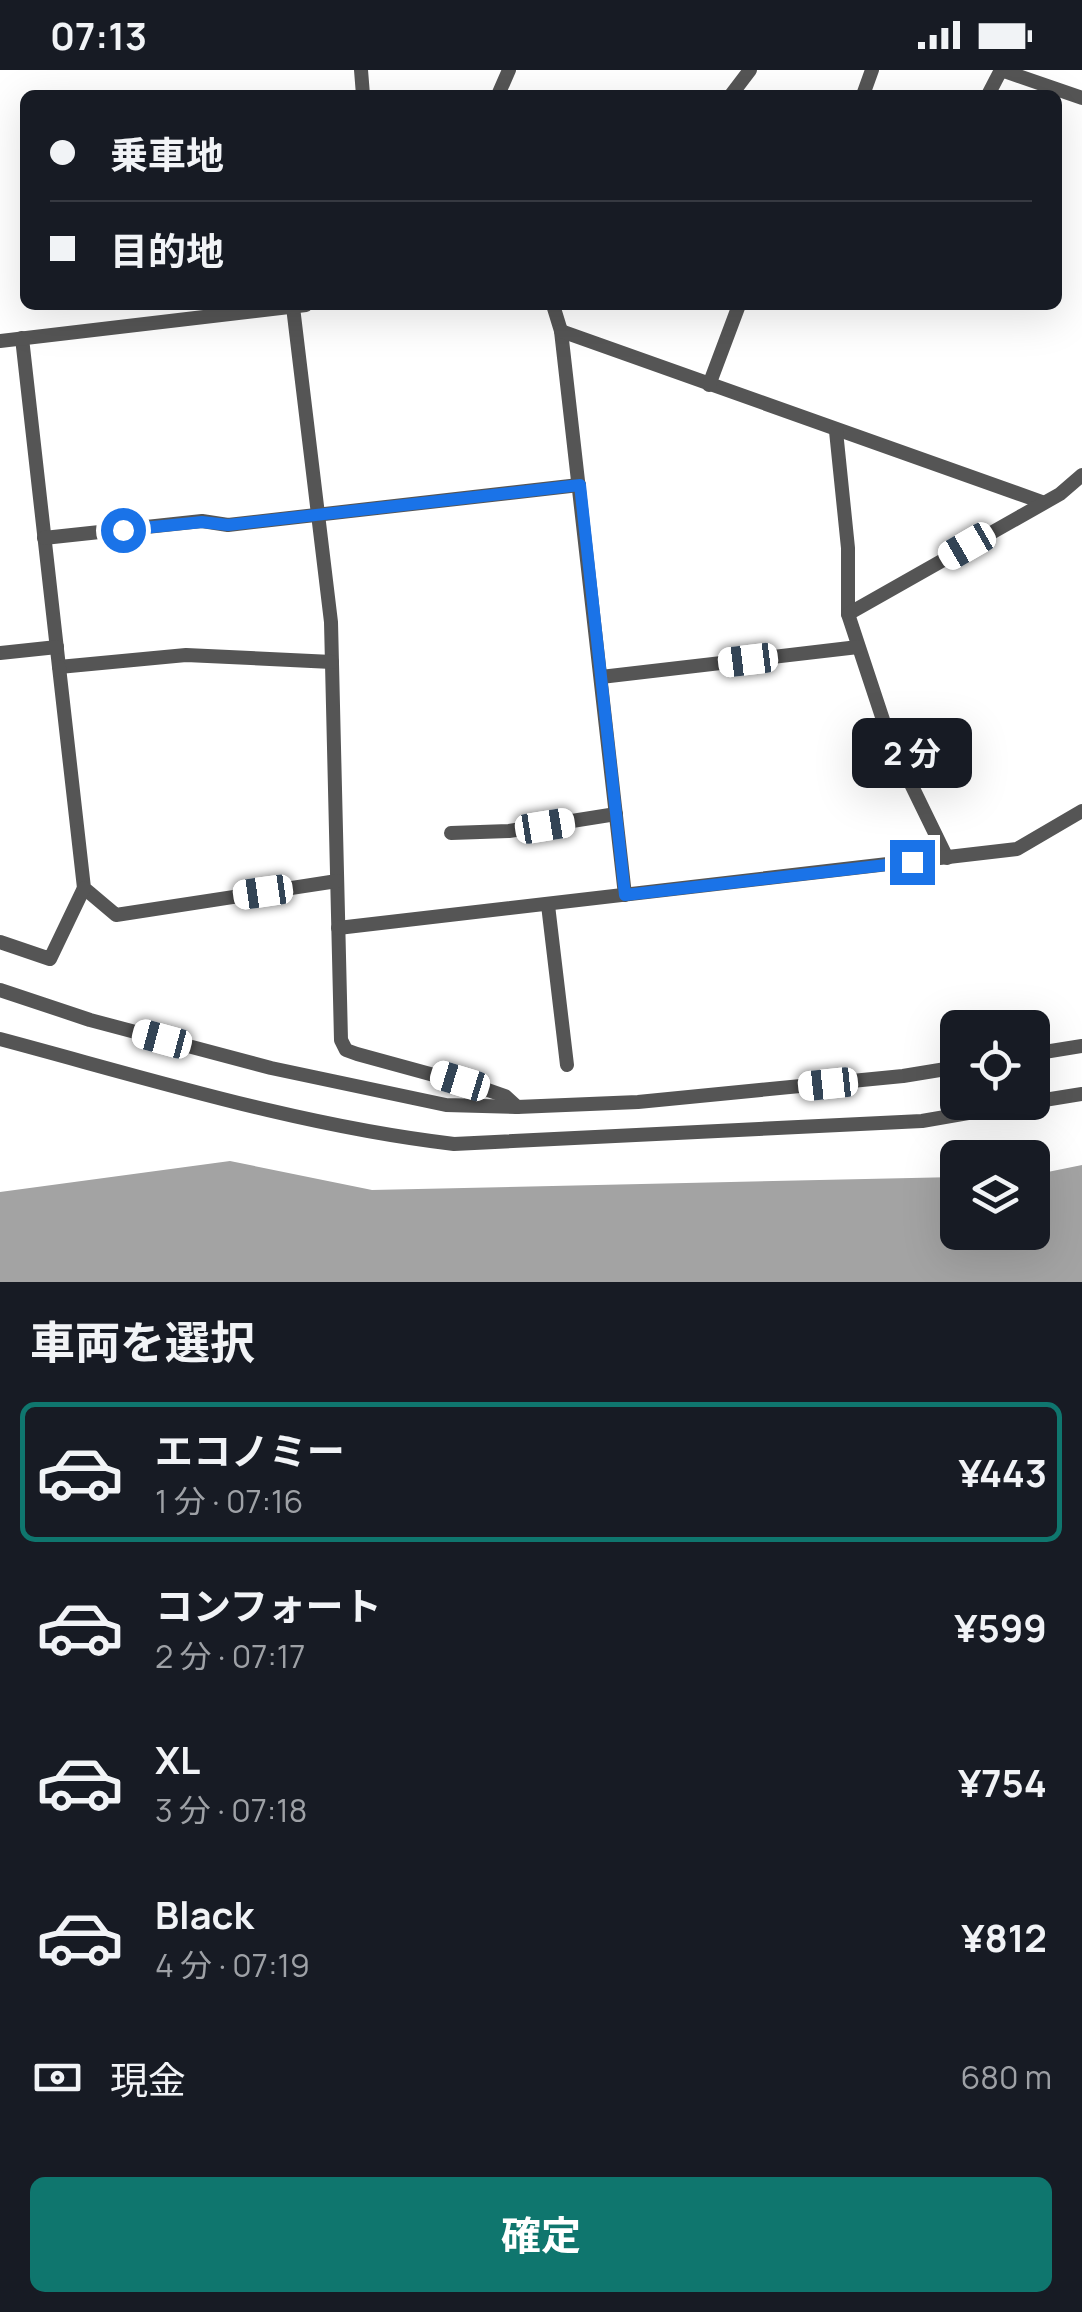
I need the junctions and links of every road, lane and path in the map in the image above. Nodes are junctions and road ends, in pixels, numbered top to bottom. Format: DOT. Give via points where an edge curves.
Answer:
graph roads {
  1 [pos="991,90"];
  2 [pos="1059,90"];
  3 [pos="265,310"];
  4 [pos="300,310"];
  5 [pos="556,310"];
  6 [pos="737,310"];
  7 [pos="562,331"];
  8 [pos="22,338"];
  9 [pos="0,341"];
  10 [pos="709,385"];
  11 [pos="836,431"];
  12 [pos="1082,475"];
  13 [pos="580,485"];
  14 [pos="1042,502"];
  15 [pos="318,515"];
  16 [pos="44,538"];
  17 [pos="848,614"];
  18 [pos="858,647"];
  19 [pos="57,648"];
  20 [pos="0,653"];
  21 [pos="332,662"];
  22 [pos="59,667"];
  23 [pos="601,676"];
  24 [pos="1082,811"];
  25 [pos="616,814"];
  26 [pos="451,833"];
  27 [pos="948,858"];
  28 [pos="337,881"];
  29 [pos="84,888"];
  30 [pos="625,895"];
  31 [pos="548,906"];
  32 [pos="338,928"];
  33 [pos="0,942"];
  34 [pos="0,990"];
  35 [pos="0,1039"];
  36 [pos="1082,1046"];
  37 [pos="1050,1051"];
  38 [pos="567,1064"];
  39 [pos="940,1070"];
  40 [pos="1082,1094"];
  41 [pos="1050,1099"];
  42 [pos="517,1107"];
  43 [pos="940,1119"];
  1 -- 2 [label="street" via="1001,70"];
  3 -- 8 [label="street"];
  4 -- 15 [label="street"];
  5 -- 7 [label="street"];
  6 -- 10 [label="street"];
  7 -- 10 [label="street"];
  7 -- 13 [label="street"];
  8 -- 9 [label="street"];
  8 -- 16 [label="street"];
  10 -- 11 [label="street"];
  11 -- 14 [label="street"];
  11 -- 17 [label="street"];
  12 -- 14 [label="street"];
  13 -- 15 [label="street"];
  13 -- 23 [label="street"];
  14 -- 17 [label="street"];
  15 -- 16 [label="street"];
  15 -- 21 [label="street"];
  16 -- 19 [label="street"];
  17 -- 18 [label="street"];
  18 -- 23 [label="street"];
  18 -- 27 [label="street" via="890,741"];
  19 -- 20 [label="street"];
  19 -- 22 [label="street"];
  21 -- 22 [label="street" via="186,655"];
  21 -- 28 [label="street"];
  22 -- 29 [label="street"];
  23 -- 25 [label="street"];
  24 -- 27 [label="street" via="1017,849"];
  25 -- 26 [label="street"];
  25 -- 30 [label="street"];
  27 -- 30 [label="street"];
  28 -- 29 [label="street" via="116,915"];
  28 -- 32 [label="street"];
  29 -- 33 [label="street" via="50,959"];
  30 -- 31 [label="street"];
  31 -- 32 [label="street"];
  31 -- 38 [label="street"];
  32 -- 42 [label="street" via="346,1050 485,1089"];
  34 -- 42 [label="street" via="90,1020 356,1088 446,1105"];
  35 -- 43 [label="street" via="260,1108 454,1144"];
  36 -- 37 [label="street"];
  39 -- 42 [label="street" via="638,1102"];
  40 -- 41 [label="street"];
}
